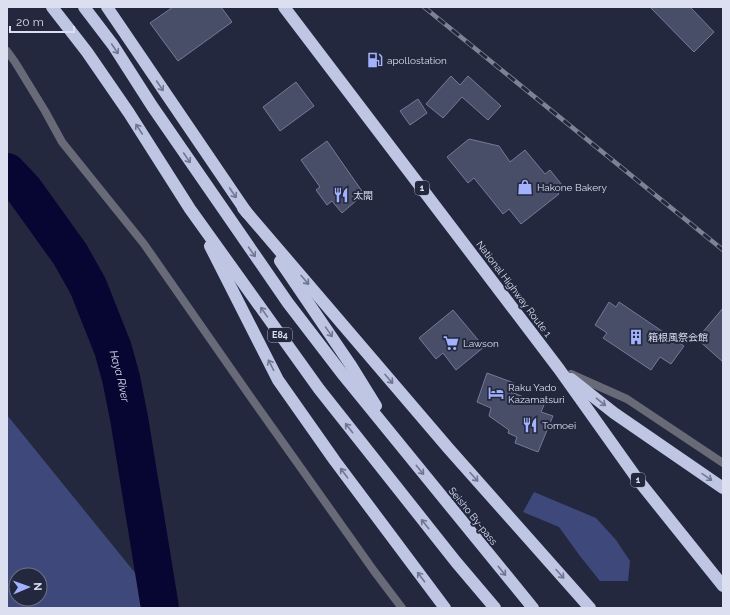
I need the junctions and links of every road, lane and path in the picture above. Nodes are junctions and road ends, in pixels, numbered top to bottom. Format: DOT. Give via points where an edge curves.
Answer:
graph roads {
  1 [pos="52,7"];
  2 [pos="84,7"];
  3 [pos="106,7"];
  4 [pos="284,7"];
  5 [pos="7,51"];
  6 [pos="243,208"];
  7 [pos="190,209"];
  8 [pos="559,369"];
  9 [pos="396,440"];
  10 [pos="723,463"];
  11 [pos="723,488"];
  12 [pos="723,586"];
  13 [pos="402,608"];
  14 [pos="445,608"];
  15 [pos="495,608"];
  16 [pos="533,608"];
  17 [pos="590,608"];
  7 -- 1 [label="highway, one-way" via="129,113"];
  2 -- 9 [label="highway, E84, one-way" via="113,45 152,106 293,309"];
  3 -- 6 [label="highway, one-way"];
  4 -- 8 [label="highway, National Highway Route 1 / 1"];
  5 -- 13 [label="street" via="62,142 144,244"];
  6 -- 9 [label="highway, E84, one-way" via="350,364"];
  6 -- 17 [label="highway, one-way" via="449,449"];
  14 -- 7 [label="highway, one-way" via="278,380"];
  15 -- 7 [label="highway, E84, one-way" via="319,389"];
  8 -- 10 [label="street" via="627,399"];
  8 -- 11 [label="highway, one-way" via="614,413"];
  8 -- 12 [label="highway, National Highway Route 1 / 1" via="638,480"];
  9 -- 16 [label="highway, Seisho By-pass / E84, one-way"];
}
